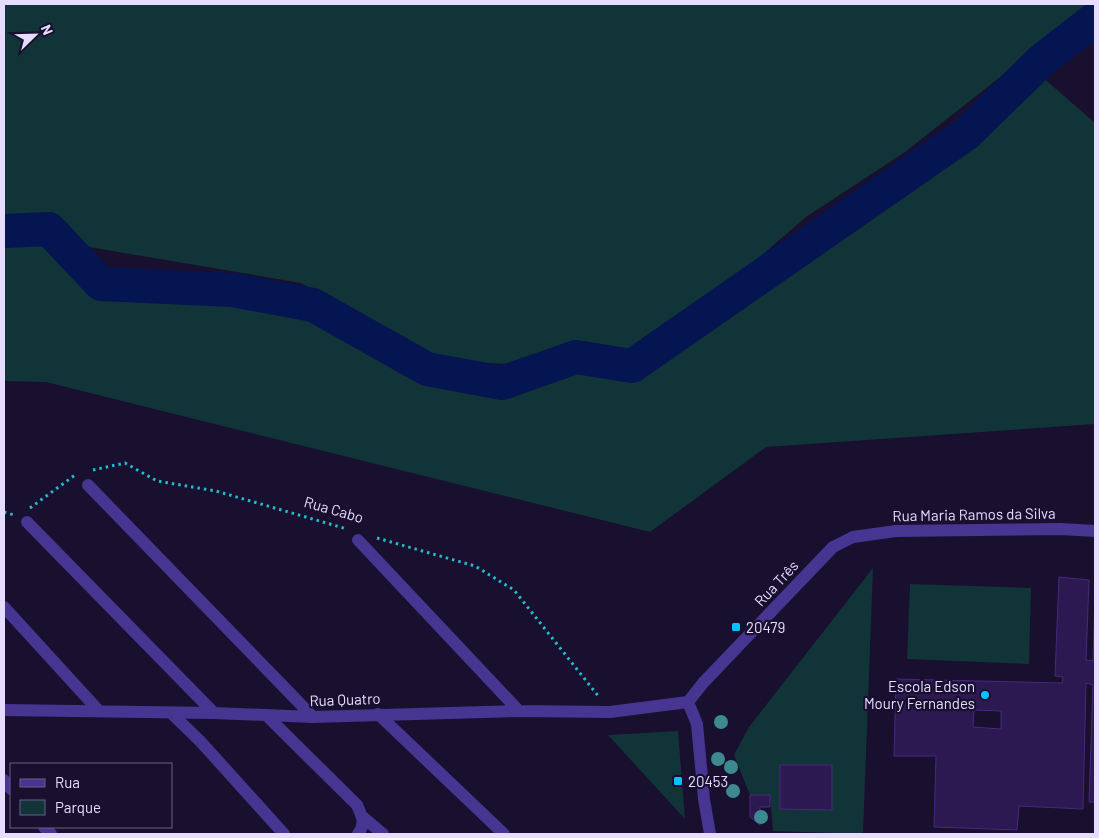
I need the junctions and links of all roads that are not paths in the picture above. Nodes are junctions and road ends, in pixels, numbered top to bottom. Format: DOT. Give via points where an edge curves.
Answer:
graph roads {
  1 [pos="88,485"];
  2 [pos="24,516"];
  3 [pos="1095,531"];
  4 [pos="359,536"];
  5 [pos="853,537"];
  6 [pos="4,607"];
  7 [pos="688,702"];
  8 [pos="4,710"];
  9 [pos="99,711"];
  10 [pos="519,711"];
  11 [pos="171,713"];
  12 [pos="214,713"];
  13 [pos="378,714"];
  14 [pos="267,716"];
  15 [pos="313,717"];
  16 [pos="363,817"];
  17 [pos="284,834"];
  18 [pos="358,834"];
  19 [pos="383,834"];
  20 [pos="504,834"];
  21 [pos="710,834"];
  1 -- 15 [label="street"];
  2 -- 12 [label="street"];
  3 -- 5 [label="street, Rua Maria Ramos da Silva" via="896,531"];
  4 -- 10 [label="street"];
  5 -- 7 [label="street, Rua Três" via="832,547"];
  6 -- 9 [label="street"];
  7 -- 10 [label="street, Rua Quatro" via="610,712"];
  7 -- 21 [label="street" via="697,724"];
  8 -- 9 [label="street, Rua Quatro"];
  9 -- 11 [label="street, Rua Quatro"];
  10 -- 13 [label="street, Rua Quatro"];
  11 -- 12 [label="street, Rua Quatro"];
  11 -- 17 [label="street"];
  12 -- 14 [label="street, Rua Quatro"];
  13 -- 15 [label="street, Rua Quatro"];
  13 -- 20 [label="street"];
  14 -- 15 [label="street, Rua Quatro"];
  14 -- 16 [label="street" via="357,805"];
  16 -- 18 [label="street"];
  16 -- 19 [label="street"];
}
